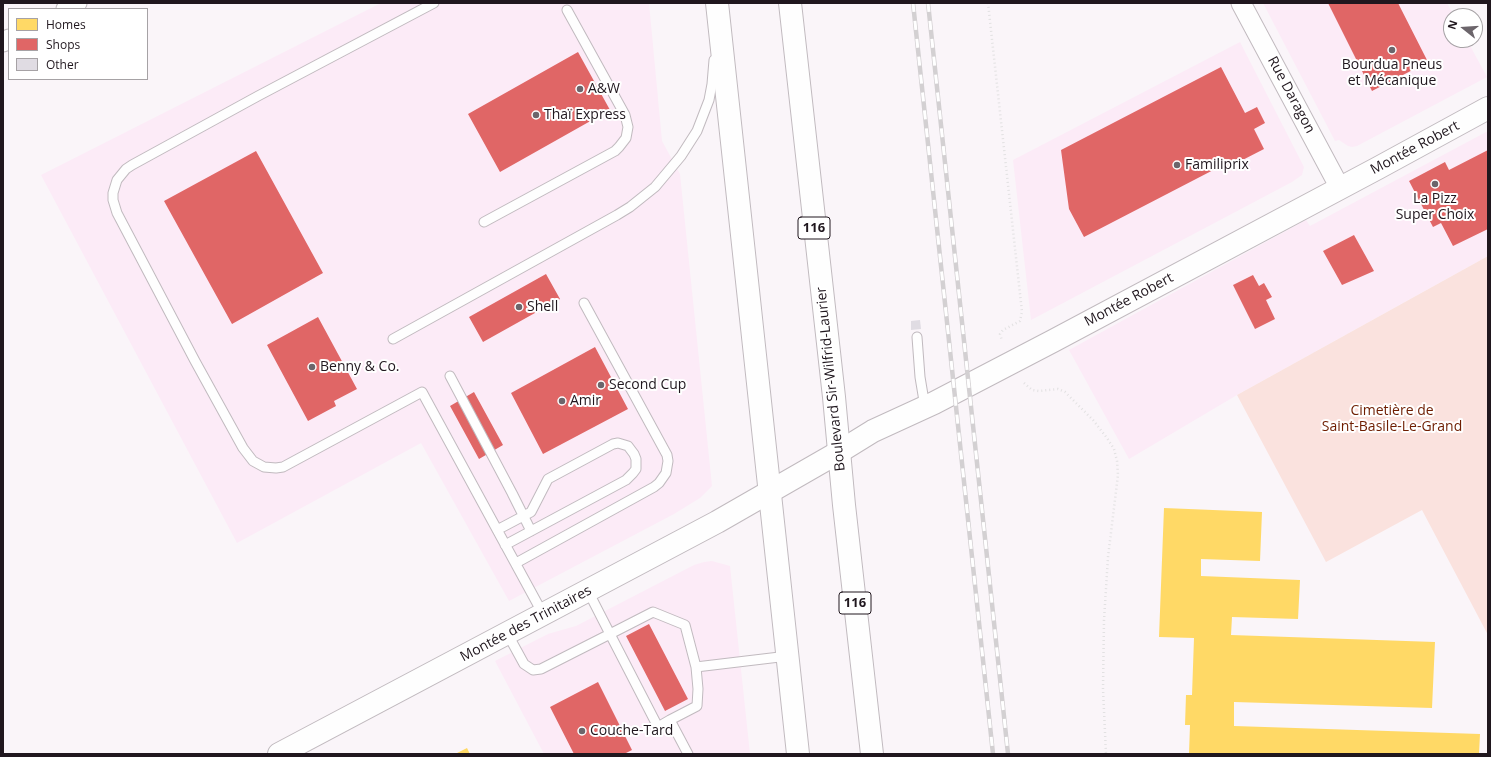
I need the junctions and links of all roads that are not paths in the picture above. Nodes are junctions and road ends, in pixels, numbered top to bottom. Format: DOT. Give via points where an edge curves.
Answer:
graph roads {
  1 [pos="77,3"];
  2 [pos="434,3"];
  3 [pos="717,3"];
  4 [pos="790,3"];
  5 [pos="1241,3"];
  6 [pos="68,8"];
  7 [pos="567,10"];
  8 [pos="1488,108"];
  9 [pos="1340,188"];
  10 [pos="484,222"];
  11 [pos="584,303"];
  12 [pos="917,337"];
  13 [pos="393,339"];
  14 [pos="450,376"];
  15 [pos="925,407"];
  16 [pos="839,452"];
  17 [pos="770,492"];
  18 [pos="524,516"];
  19 [pos="497,530"];
  20 [pos="531,531"];
  21 [pos="505,545"];
  22 [pos="516,563"];
  23 [pos="588,591"];
  24 [pos="543,614"];
  25 [pos="507,633"];
  26 [pos="610,634"];
  27 [pos="788,656"];
  28 [pos="696,667"];
  29 [pos="670,720"];
  30 [pos="279,754"];
  31 [pos="688,754"];
  32 [pos="798,754"];
  33 [pos="872,754"];
  1 -- 6 [label="street"];
  2 -- 19 [label="lane" via="132,165 117,180 113,200 117,213 195,361 253,462 264,467 283,467 422,392"];
  3 -- 13 [label="lane" via="712,84 704,115 690,143 655,186 617,215"];
  3 -- 17 [label="main road"];
  4 -- 16 [label="main road, Boulevard Sir-Wilfrid-Laurier / 116"];
  5 -- 9 [label="street, Rue Daragon"];
  7 -- 10 [label="lane" via="625,115 628,126 626,138 615,151"];
  8 -- 9 [label="main road, Montée Robert"];
  9 -- 15 [label="main road, Montée Robert"];
  11 -- 22 [label="lane" via="667,455 666,473 654,487"];
  12 -- 15 [label="lane"];
  14 -- 18 [label="lane"];
  15 -- 16 [label="main road, Montée Robert" via="873,430"];
  16 -- 17 [label="main road, Montée Robert"];
  16 -- 33 [label="main road, Boulevard Sir-Wilfrid-Laurier / 116"];
  17 -- 23 [label="main road, Montée des Trinitaires"];
  17 -- 27 [label="main road"];
  18 -- 19 [label="lane"];
  18 -- 20 [label="lane"];
  18 -- 20 [label="lane" via="531,512 548,479 613,444 628,446 634,454 636,469 626,480"];
  19 -- 21 [label="lane"];
  20 -- 21 [label="lane"];
  21 -- 22 [label="lane"];
  22 -- 24 [label="lane"];
  23 -- 24 [label="main road, Montée des Trinitaires"];
  23 -- 26 [label="lane"];
  24 -- 25 [label="main road, Montée des Trinitaires"];
  25 -- 26 [label="lane" via="524,664 533,670 541,669"];
  25 -- 30 [label="main road, Montée des Trinitaires"];
  26 -- 28 [label="lane" via="653,612 685,625"];
  26 -- 29 [label="lane" via="658,727"];
  27 -- 28 [label="lane"];
  27 -- 32 [label="main road"];
  28 -- 29 [label="lane" via="696,706"];
  29 -- 31 [label="lane"];
}
